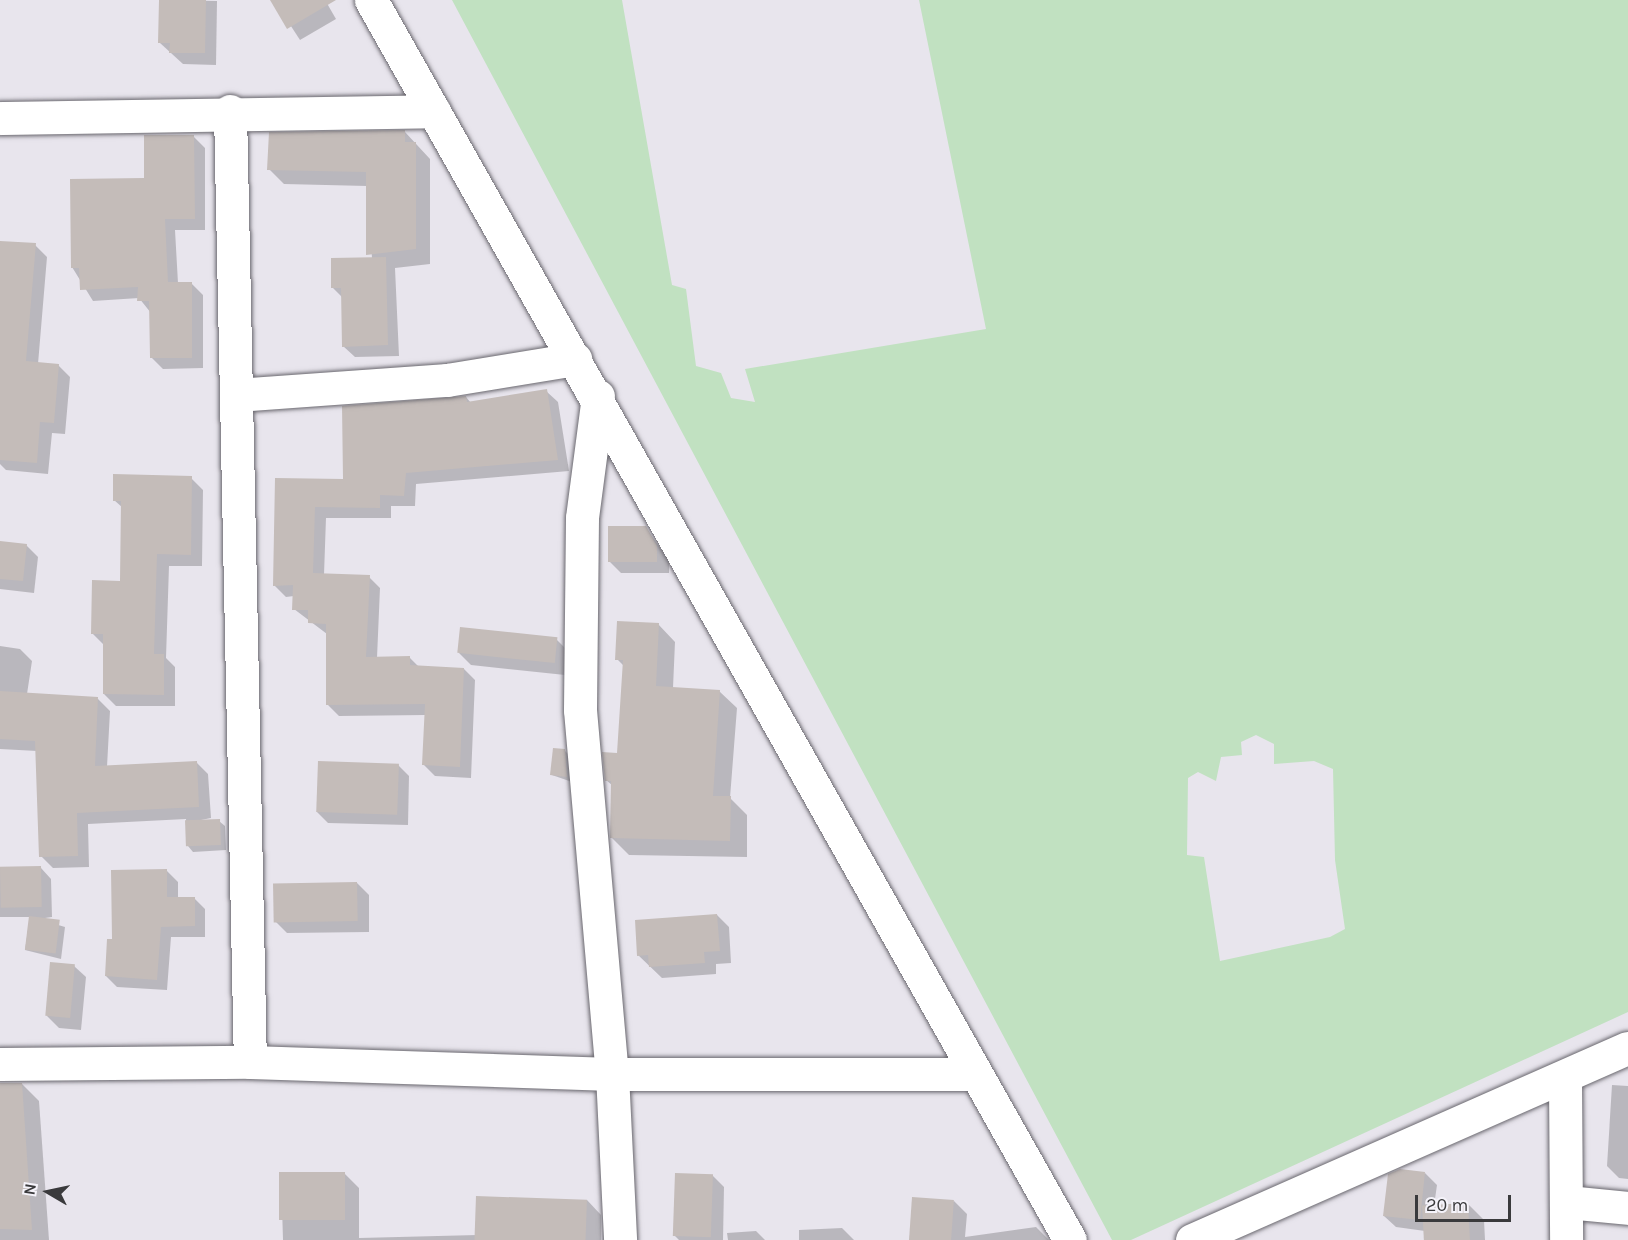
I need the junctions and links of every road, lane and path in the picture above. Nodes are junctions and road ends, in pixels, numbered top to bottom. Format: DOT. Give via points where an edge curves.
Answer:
graph roads {
  1 [pos="371,0"];
  2 [pos="230,111"];
  3 [pos="434,111"];
  4 [pos="0,118"];
  5 [pos="575,359"];
  6 [pos="236,394"];
  7 [pos="598,396"];
  8 [pos="1628,1048"];
  9 [pos="250,1062"];
  10 [pos="0,1064"];
  11 [pos="612,1074"];
  12 [pos="976,1074"];
  13 [pos="1565,1079"];
  14 [pos="1567,1202"];
  15 [pos="1628,1208"];
  16 [pos="620,1240"];
  17 [pos="1070,1240"];
  18 [pos="1192,1240"];
  19 [pos="1566,1240"];
  1 -- 3 [label="street"];
  2 -- 3 [label="street"];
  2 -- 4 [label="street"];
  2 -- 6 [label="street"];
  3 -- 5 [label="street"];
  5 -- 6 [label="street" via="447,380"];
  5 -- 7 [label="street"];
  6 -- 9 [label="street"];
  7 -- 11 [label="street" via="582,518 580,710"];
  7 -- 12 [label="street"];
  8 -- 13 [label="street"];
  9 -- 10 [label="street"];
  9 -- 11 [label="street"];
  11 -- 12 [label="street"];
  11 -- 16 [label="street"];
  12 -- 17 [label="street"];
  13 -- 14 [label="street"];
  13 -- 18 [label="street"];
  14 -- 15 [label="street"];
  14 -- 19 [label="street"];
}
